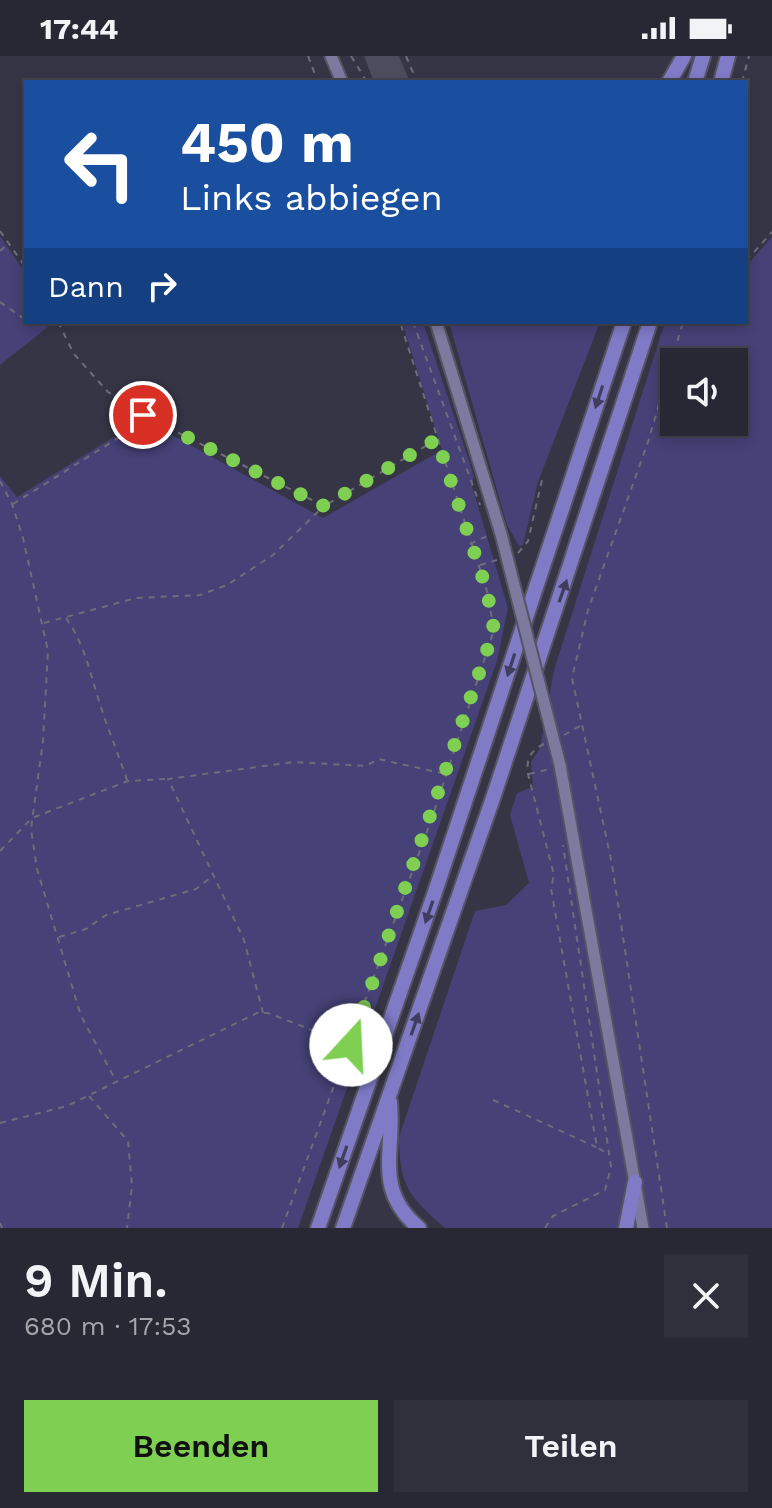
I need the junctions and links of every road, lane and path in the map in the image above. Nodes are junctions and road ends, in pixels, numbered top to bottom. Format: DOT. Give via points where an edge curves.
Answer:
graph roads {
  1 [pos="308,56"];
  2 [pos="331,56"];
  3 [pos="351,56"];
  4 [pos="406,56"];
  5 [pos="684,56"];
  6 [pos="703,56"];
  7 [pos="728,56"];
  8 [pos="749,56"];
  9 [pos="317,80"];
  10 [pos="341,80"];
  11 [pos="366,80"];
  12 [pos="416,80"];
  13 [pos="670,80"];
  14 [pos="696,80"];
  15 [pos="722,80"];
  16 [pos="743,80"];
  17 [pos="0,231"];
  18 [pos="772,232"];
  19 [pos="9,243"];
  20 [pos="0,251"];
  21 [pos="748,259"];
  22 [pos="24,265"];
  23 [pos="0,302"];
  24 [pos="24,319"];
  25 [pos="59,324"];
  26 [pos="401,324"];
  27 [pos="414,324"];
  28 [pos="437,324"];
  29 [pos="623,324"];
  30 [pos="649,324"];
  31 [pos="682,324"];
  32 [pos="143,415"];
  33 [pos="437,439"];
  34 [pos="542,480"];
  35 [pos="0,481"];
  36 [pos="12,504"];
  37 [pos="324,506"];
  38 [pos="483,512"];
  39 [pos="487,523"];
  40 [pos="494,535"];
  41 [pos="470,544"];
  42 [pos="479,565"];
  43 [pos="65,617"];
  44 [pos="43,623"];
  45 [pos="581,726"];
  46 [pos="558,738"];
  47 [pos="548,742"];
  48 [pos="555,766"];
  49 [pos="446,774"];
  50 [pos="528,774"];
  51 [pos="168,779"];
  52 [pos="128,781"];
  53 [pos="32,818"];
  54 [pos="562,839"];
  55 [pos="0,851"];
  56 [pos="214,875"];
  57 [pos="58,938"];
  58 [pos="263,1013"];
  59 [pos="351,1045"];
  60 [pos="116,1081"];
  61 [pos="88,1095"];
  62 [pos="389,1097"];
  63 [pos="493,1100"];
  64 [pos="0,1123"];
  65 [pos="597,1147"];
  66 [pos="609,1156"];
  67 [pos="635,1182"];
  68 [pos="0,1223"];
  69 [pos="2,1228"];
  70 [pos="127,1228"];
  71 [pos="282,1228"];
  72 [pos="318,1228"];
  73 [pos="343,1228"];
  74 [pos="419,1228"];
  75 [pos="545,1228"];
  76 [pos="626,1228"];
  77 [pos="643,1228"];
  78 [pos="667,1228"];
  1 -- 9 [label="path"];
  2 -- 10 [label="main road"];
  3 -- 11 [label="path"];
  4 -- 12 [label="path"];
  5 -- 13 [label="highway"];
  6 -- 14 [label="highway"];
  7 -- 15 [label="highway"];
  8 -- 16 [label="path"];
  17 -- 19 [label="path"];
  18 -- 21 [label="path"];
  19 -- 20 [label="path"];
  19 -- 22 [label="path"];
  23 -- 24 [label="path"];
  25 -- 32 [label="path" via="91,375"];
  26 -- 33 [label="path"];
  27 -- 38 [label="path"];
  28 -- 40 [label="main road"];
  29 -- 72 [label="highway, one-way"];
  62 -- 30 [label="highway, one-way"];
  31 -- 45 [label="path" via="577,652 572,678"];
  32 -- 36 [label="path" via="134,428"];
  32 -- 37 [label="path"];
  33 -- 37 [label="path"];
  33 -- 41 [label="path"];
  34 -- 42 [label="path" via="539,507 524,548"];
  35 -- 36 [label="path"];
  36 -- 44 [label="path"];
  37 -- 43 [label="path" via="273,555 227,585 200,595 136,598"];
  39 -- 40 [label="path"];
  40 -- 41 [label="path"];
  40 -- 48 [label="main road, bridge"];
  41 -- 42 [label="path"];
  42 -- 49 [label="path" via="494,630"];
  43 -- 44 [label="path"];
  43 -- 52 [label="path" via="91,665"];
  44 -- 53 [label="path" via="49,678"];
  45 -- 46 [label="path"];
  45 -- 78 [label="path" via="612,864"];
  47 -- 50 [label="path" via="530,754"];
  48 -- 50 [label="path"];
  48 -- 67 [label="main road"];
  49 -- 51 [label="path" via="378,759 366,766 294,762"];
  49 -- 59 [label="path"];
  50 -- 65 [label="path" via="554,875 553,897"];
  51 -- 52 [label="path"];
  51 -- 56 [label="path"];
  52 -- 53 [label="path"];
  53 -- 55 [label="path"];
  53 -- 57 [label="path" via="37,869"];
  54 -- 66 [label="path"];
  56 -- 57 [label="path" via="196,889 106,915"];
  56 -- 58 [label="path" via="244,940"];
  57 -- 60 [label="path" via="81,1016"];
  58 -- 59 [label="path"];
  58 -- 60 [label="path" via="233,1022"];
  59 -- 71 [label="path"];
  60 -- 61 [label="path"];
  61 -- 64 [label="path" via="67,1106"];
  61 -- 70 [label="path" via="128,1141 132,1186"];
  62 -- 73 [label="highway"];
  62 -- 74 [label="highway" via="387,1164 392,1192"];
  63 -- 65 [label="path"];
  65 -- 66 [label="path"];
  66 -- 75 [label="path" via="605,1190 553,1216"];
  67 -- 76 [label="highway"];
  67 -- 77 [label="main road"];
  68 -- 69 [label="path"];
}
